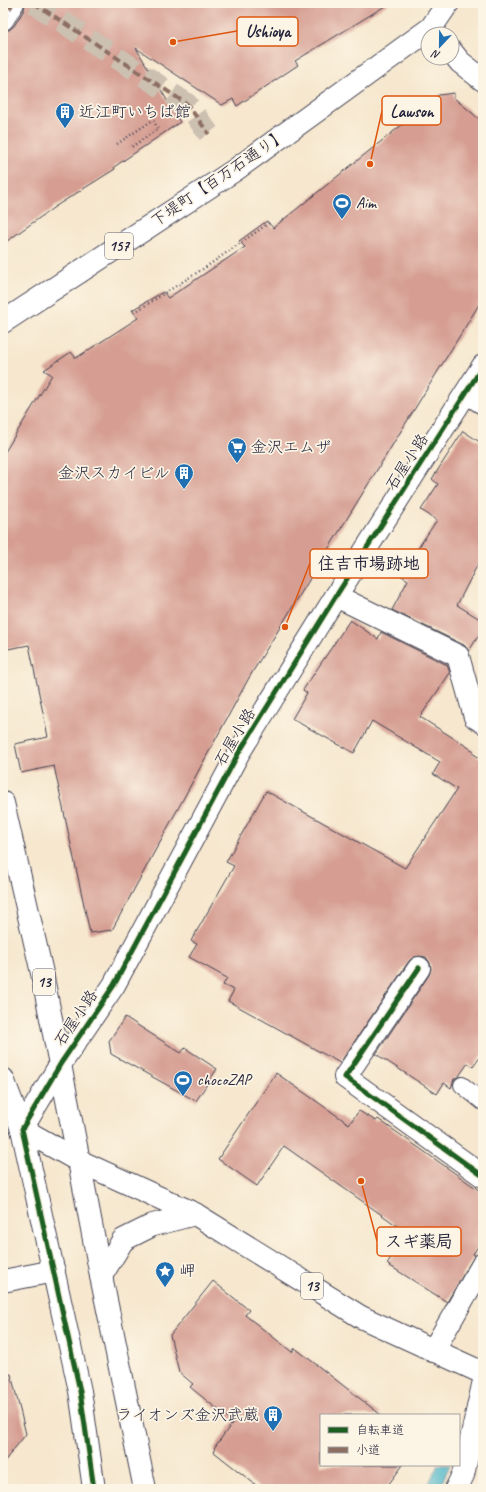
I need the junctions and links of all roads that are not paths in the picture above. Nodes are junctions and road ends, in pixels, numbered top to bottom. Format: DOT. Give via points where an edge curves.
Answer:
graph roads {
  1 [pos="13,3"];
  2 [pos="448,3"];
  3 [pos="3,19"];
  4 [pos="436,26"];
  5 [pos="420,41"];
  6 [pos="460,62"];
  7 [pos="483,80"];
  8 [pos="3,322"];
  9 [pos="483,366"];
  10 [pos="475,398"];
  11 [pos="336,596"];
  12 [pos="483,722"];
  13 [pos="3,803"];
  14 [pos="419,968"];
  15 [pos="61,1063"];
  16 [pos="3,1079"];
  17 [pos="462,1085"];
  18 [pos="483,1102"];
  19 [pos="22,1128"];
  20 [pos="79,1161"];
  21 [pos="483,1176"];
  22 [pos="195,1214"];
  23 [pos="483,1264"];
  24 [pos="54,1271"];
  25 [pos="101,1276"];
  26 [pos="3,1281"];
  27 [pos="432,1351"];
  28 [pos="483,1373"];
  29 [pos="483,1385"];
  30 [pos="94,1489"];
  31 [pos="145,1489"];
  32 [pos="456,1489"];
  1 -- 3 [label="main road"];
  2 -- 4 [label="main road, 157"];
  5 -- 8 [label="main road, 下堤町【百万石通り】 / 157" via="235,170"];
  6 -- 7 [label="main road"];
  9 -- 10 [label="main road, 石屋小路"];
  10 -- 11 [label="main road, 石屋小路"];
  11 -- 12 [label="main road" via="458,656 474,717"];
  11 -- 15 [label="main road, 石屋小路" via="238,754 114,985"];
  13 -- 15 [label="main road, 13"];
  14 -- 21 [label="main road" via="345,1077"];
  15 -- 19 [label="main road, 石屋小路"];
  15 -- 20 [label="main road, 13"];
  16 -- 19 [label="main road"];
  17 -- 18 [label="lane"];
  19 -- 20 [label="main road, 13"];
  19 -- 24 [label="main road"];
  20 -- 22 [label="main road, 13"];
  20 -- 25 [label="main road"];
  22 -- 25 [label="main road" via="153,1225 123,1240"];
  22 -- 27 [label="main road, 13" via="361,1317"];
  23 -- 27 [label="main road"];
  24 -- 26 [label="main road"];
  24 -- 30 [label="main road" via="80,1391"];
  25 -- 31 [label="main road"];
  27 -- 28 [label="main road, 13"];
  29 -- 32 [label="main road" via="463,1475"];
}
